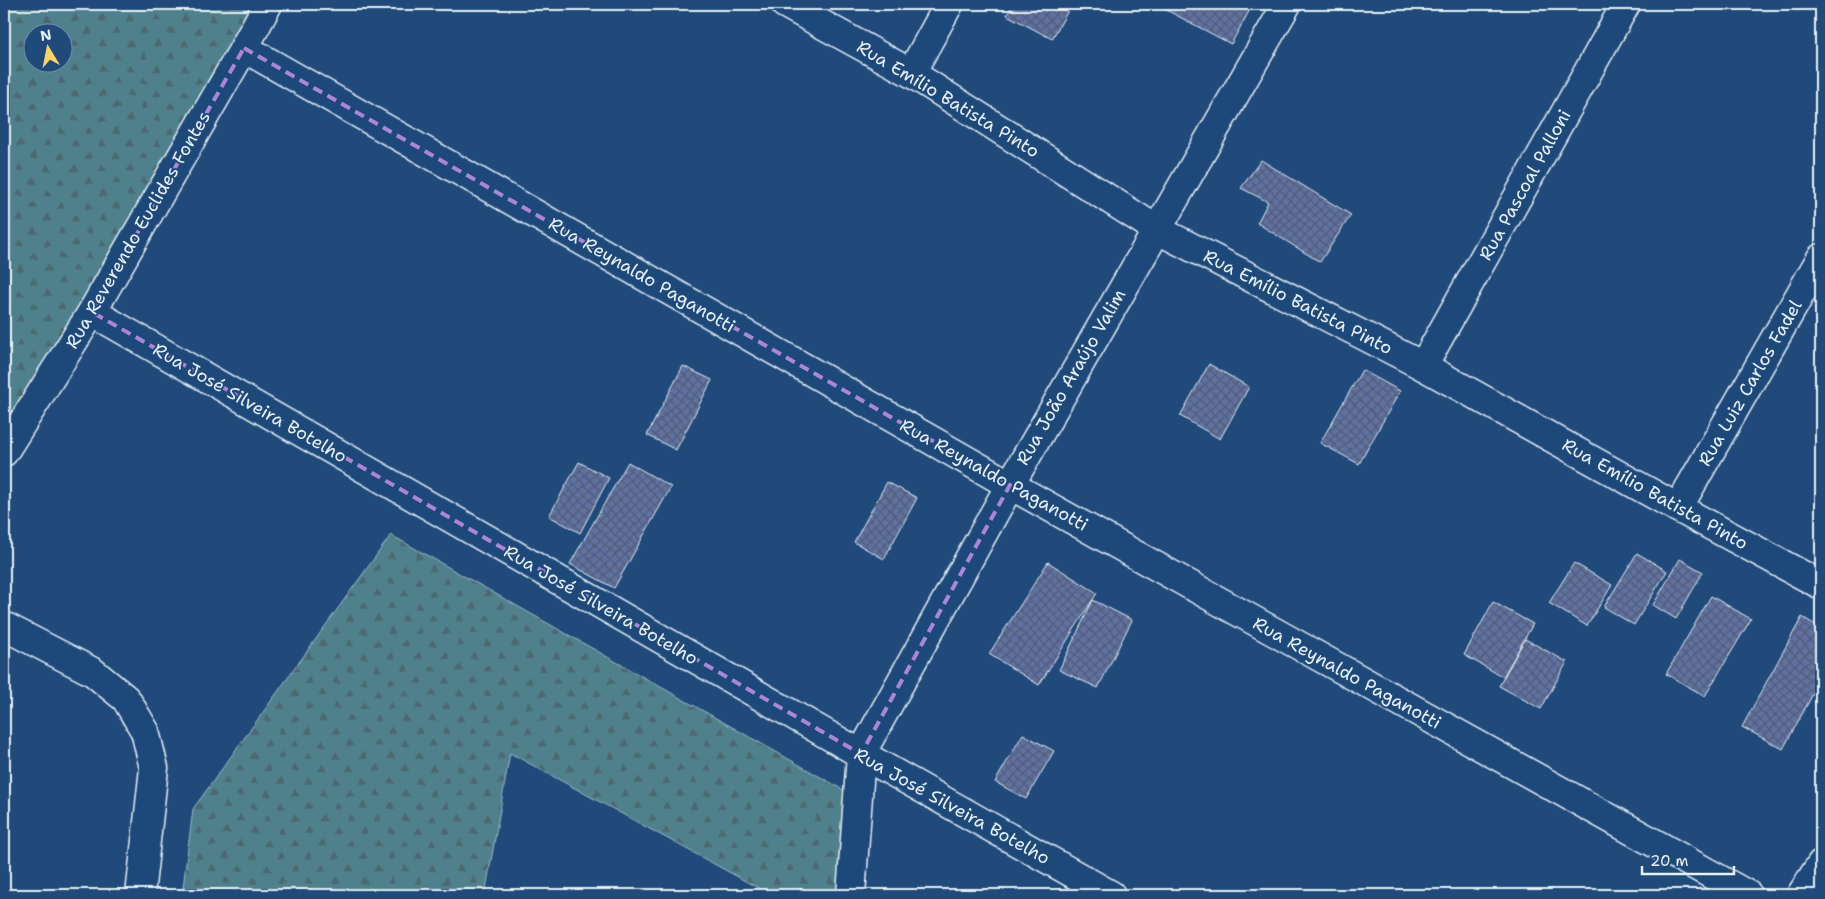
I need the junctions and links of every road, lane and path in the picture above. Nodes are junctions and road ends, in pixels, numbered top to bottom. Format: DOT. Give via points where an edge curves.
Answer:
graph roads {
  1 [pos="268,4"];
  2 [pos="785,4"];
  3 [pos="950,4"];
  4 [pos="1287,4"];
  5 [pos="1626,4"];
  6 [pos="244,48"];
  7 [pos="911,73"];
  8 [pos="1156,229"];
  9 [pos="1821,258"];
  10 [pos="92,312"];
  11 [pos="1423,366"];
  12 [pos="4,452"];
  13 [pos="1010,485"];
  14 [pos="1678,508"];
  15 [pos="1821,585"];
  16 [pos="4,626"];
  17 [pos="861,754"];
  18 [pos="1821,864"];
  19 [pos="140,895"];
  20 [pos="851,895"];
  21 [pos="1111,895"];
  22 [pos="1748,895"];
  23 [pos="1801,895"];
  1 -- 6 [label="street, Rua Reverendo Euclides Fontes"];
  2 -- 7 [label="street, Rua Emílio Batista Pinto"];
  3 -- 7 [label="street"];
  4 -- 8 [label="street, Rua João Araújo Valim"];
  5 -- 11 [label="street, Rua Pascoal Palloni"];
  6 -- 10 [label="street, Rua Reverendo Euclides Fontes"];
  6 -- 13 [label="street, Rua Reynaldo Paganotti"];
  7 -- 8 [label="street, Rua Emílio Batista Pinto"];
  8 -- 11 [label="street, Rua Emílio Batista Pinto"];
  8 -- 13 [label="street, Rua João Araújo Valim"];
  9 -- 14 [label="street, Rua Luiz Carlos Fadel"];
  10 -- 12 [label="street, Rua Reverendo Euclides Fontes"];
  10 -- 17 [label="street, Rua José Silveira Botelho"];
  11 -- 14 [label="street, Rua Emílio Batista Pinto"];
  13 -- 17 [label="street, Rua João Araújo Valim"];
  13 -- 22 [label="street, Rua Reynaldo Paganotti"];
  14 -- 15 [label="street, Rua Emílio Batista Pinto"];
  16 -- 19 [label="street" via="93,672 126,699 145,731 154,768"];
  17 -- 20 [label="street"];
  17 -- 21 [label="street, Rua José Silveira Botelho"];
  18 -- 23 [label="street"];
}
